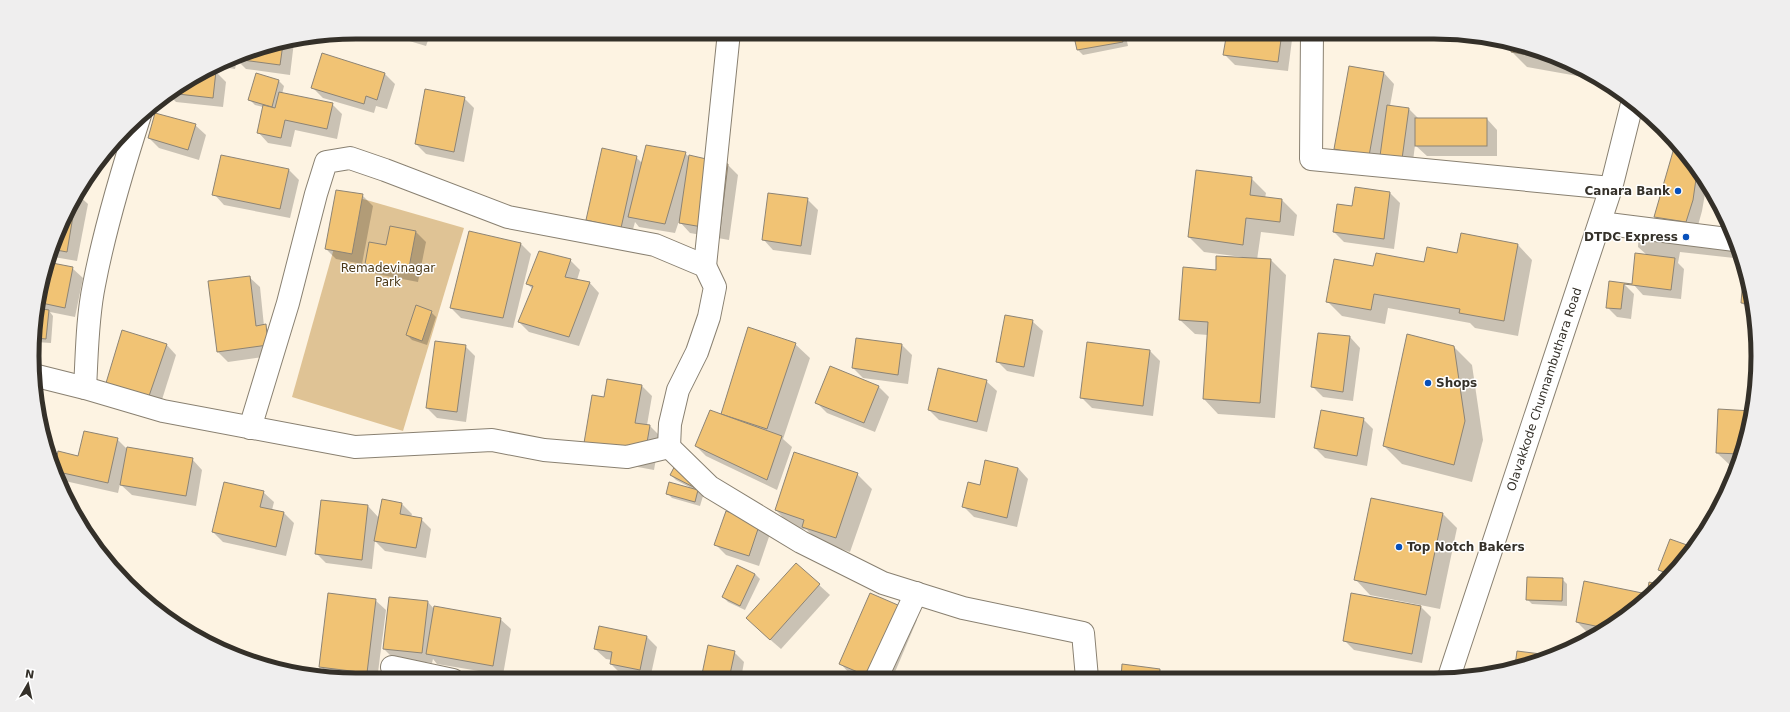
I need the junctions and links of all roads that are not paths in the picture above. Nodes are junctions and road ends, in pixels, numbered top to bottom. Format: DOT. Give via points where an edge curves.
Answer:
graph roads {
  1 [pos="729,39"];
  2 [pos="1312,39"];
  3 [pos="1631,108"];
  4 [pos="136,128"];
  5 [pos="1611,188"];
  6 [pos="1600,223"];
  7 [pos="1729,239"];
  8 [pos="705,266"];
  9 [pos="40,377"];
  10 [pos="85,388"];
  11 [pos="250,428"];
  12 [pos="669,447"];
  13 [pos="916,593"];
  14 [pos="392,667"];
  15 [pos="1451,672"];
  16 [pos="420,673"];
  17 [pos="879,673"];
  18 [pos="1087,673"];
  1 -- 8 [label="street"];
  2 -- 5 [label="street" via="1311,159"];
  3 -- 5 [label="street, Olavakkode Chunnambuthara Road"];
  4 -- 10 [label="street" via="107,222 93,286"];
  5 -- 6 [label="street, Olavakkode Chunnambuthara Road"];
  6 -- 7 [label="street"];
  6 -- 15 [label="street, Olavakkode Chunnambuthara Road"];
  8 -- 11 [label="street" via="655,245 508,217 350,158 326,162 288,303"];
  8 -- 12 [label="street" via="715,287 709,317 697,352 678,390 670,424"];
  9 -- 10 [label="street"];
  10 -- 11 [label="street" via="163,411"];
  11 -- 12 [label="street" via="355,447 492,440 544,450 627,457"];
  12 -- 13 [label="street" via="710,487 801,542 883,583"];
  13 -- 17 [label="street"];
  13 -- 18 [label="street" via="963,608 1083,634"];
  14 -- 16 [label="street"];
}
